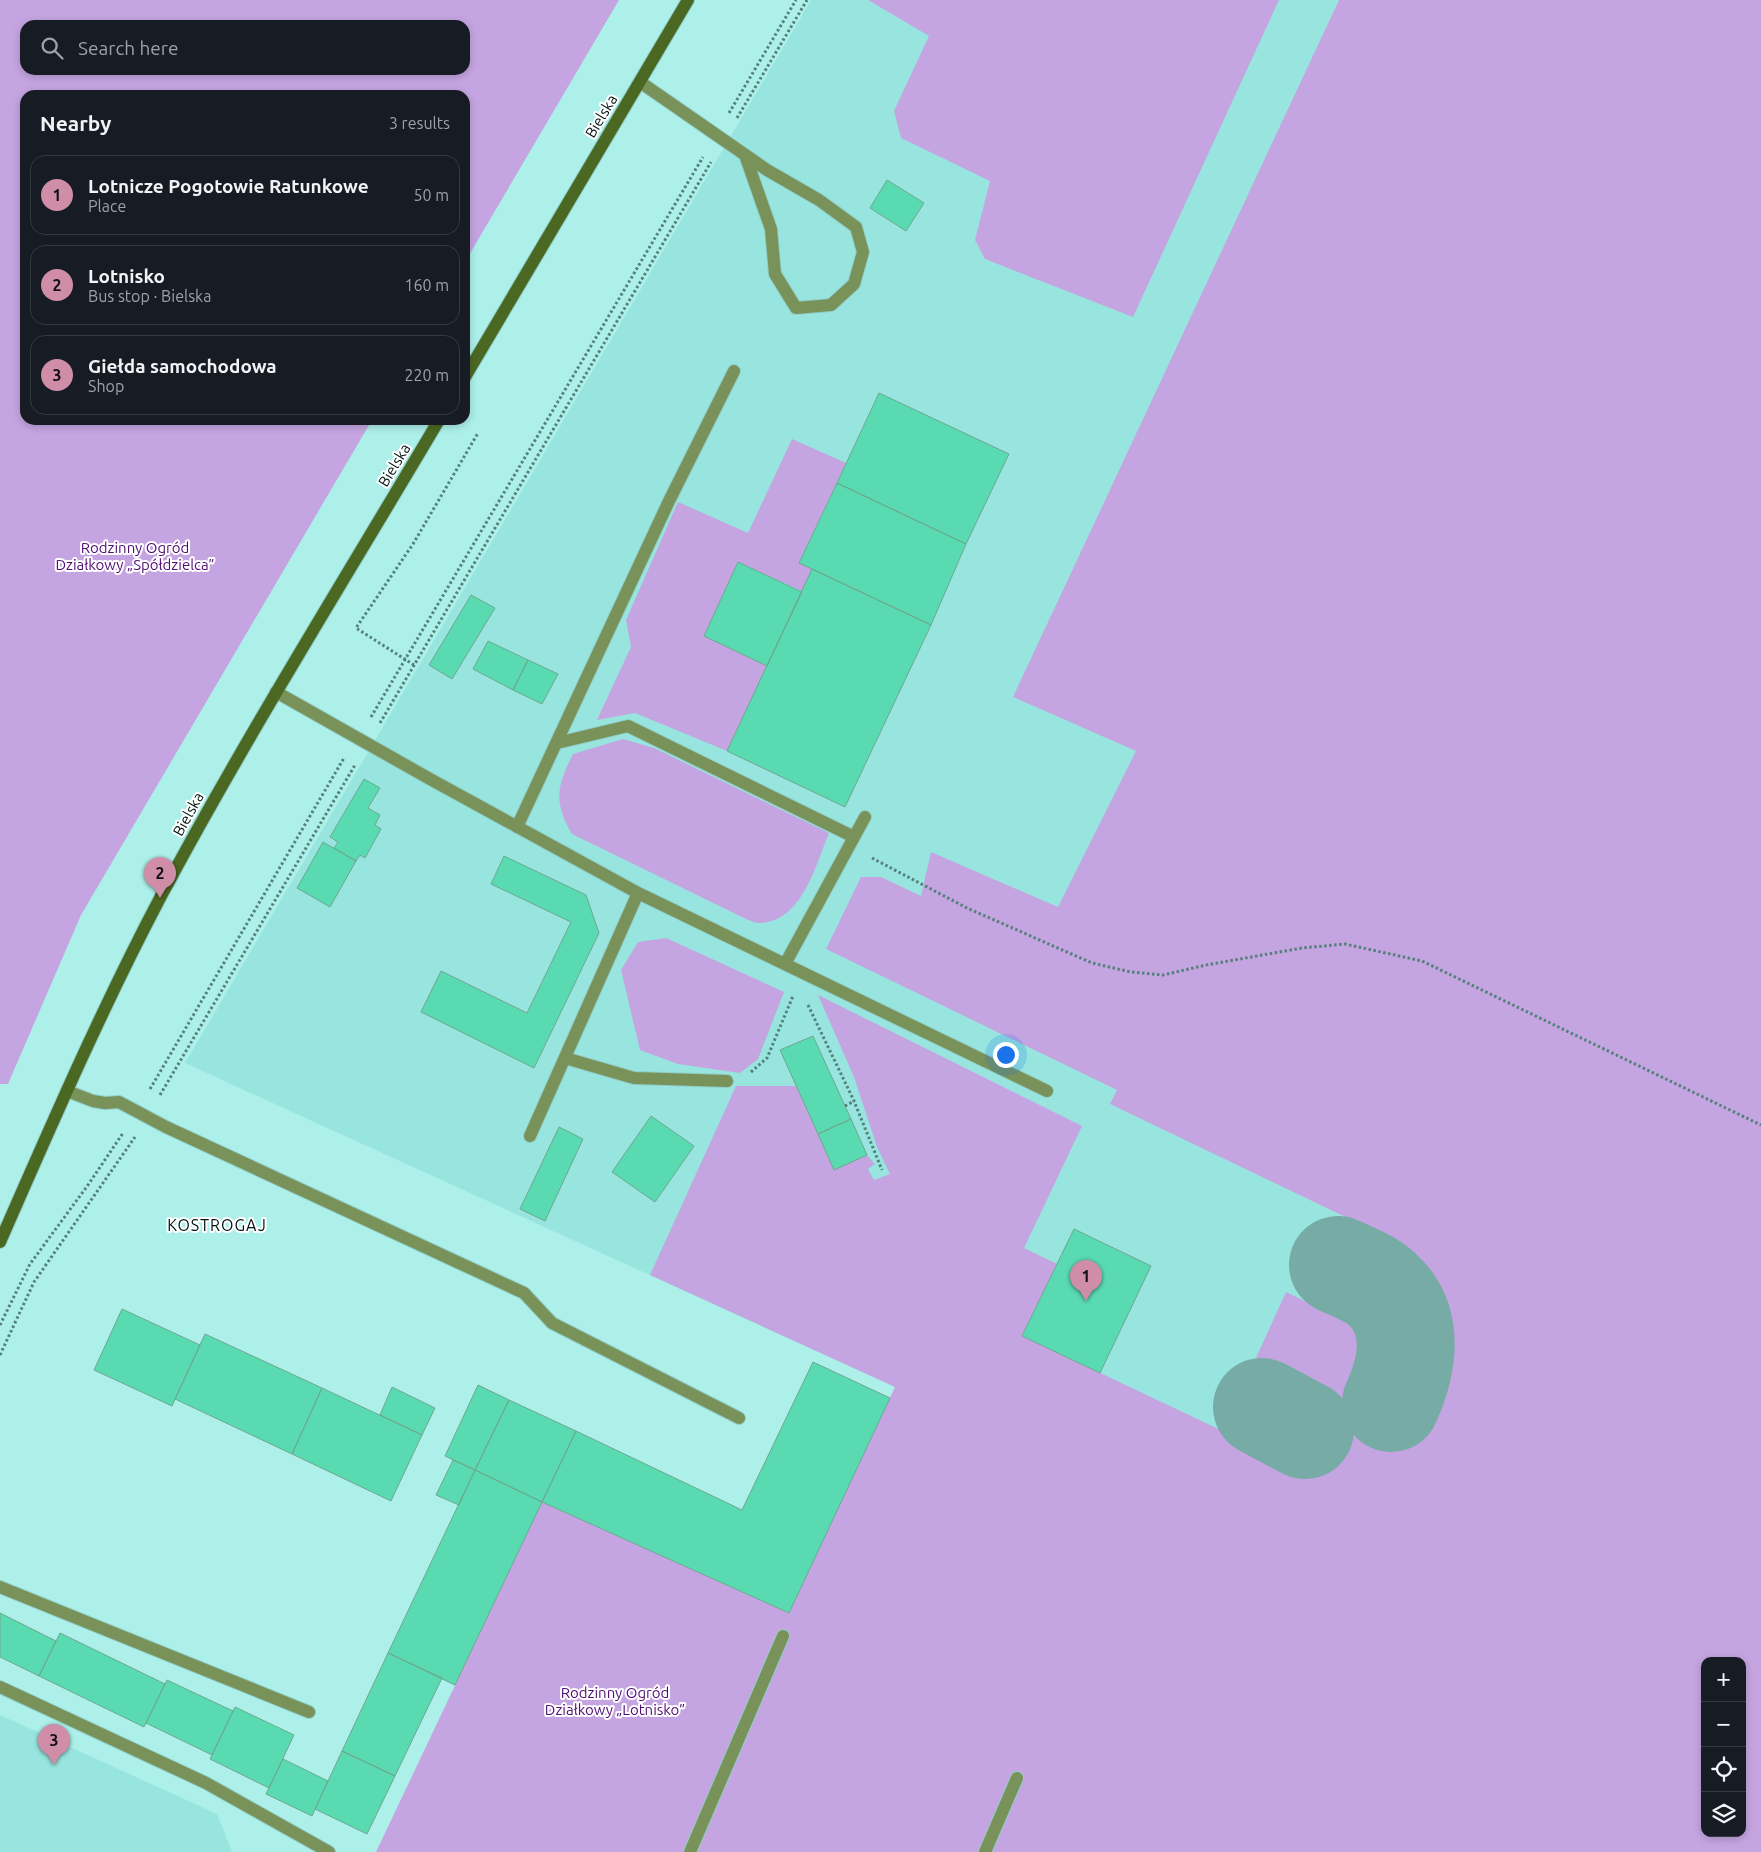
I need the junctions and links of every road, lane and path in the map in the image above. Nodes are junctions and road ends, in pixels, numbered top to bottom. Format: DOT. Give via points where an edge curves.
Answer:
graph roads {
  1 [pos="688,0"];
  2 [pos="796,0"];
  3 [pos="807,0"];
  4 [pos="640,82"];
  5 [pos="720,137"];
  6 [pos="745,155"];
  7 [pos="470,368"];
  8 [pos="734,371"];
  9 [pos="436,425"];
  10 [pos="478,433"];
  11 [pos="405,659"];
  12 [pos="414,665"];
  13 [pos="276,692"];
  14 [pos="363,741"];
  15 [pos="557,743"];
  16 [pos="865,817"];
  17 [pos="517,827"];
  18 [pos="852,842"];
  19 [pos="638,893"];
  20 [pos="785,964"];
  21 [pos="800,978"];
  22 [pos="565,1058"];
  23 [pos="727,1081"];
  24 [pos="67,1091"];
  25 [pos="1047,1091"];
  26 [pos="854,1101"];
  27 [pos="845,1106"];
  28 [pos="141,1115"];
  29 [pos="1761,1125"];
  30 [pos="530,1136"];
  31 [pos="882,1170"];
  32 [pos="0,1242"];
  33 [pos="0,1325"];
  34 [pos="0,1355"];
  35 [pos="739,1418"];
  36 [pos="0,1587"];
  37 [pos="783,1636"];
  38 [pos="0,1687"];
  39 [pos="309,1712"];
  40 [pos="1016,1778"];
  41 [pos="329,1852"];
  42 [pos="690,1852"];
  43 [pos="985,1852"];
  1 -- 4 [label="main road, Bielska"];
  2 -- 5 [label="path"];
  3 -- 5 [label="path"];
  4 -- 5 [label="lane"];
  4 -- 7 [label="main road, Bielska"];
  5 -- 6 [label="lane"];
  5 -- 11 [label="path"];
  5 -- 12 [label="path"];
  6 -- 6 [label="lane" via="819,200 856,227 863,252 854,284 831,305 796,308 775,274 771,228"];
  8 -- 15 [label="lane" via="669,501"];
  9 -- 13 [label="main road, Bielska"];
  10 -- 11 [label="path" via="414,544 356,628"];
  11 -- 12 [label="path"];
  11 -- 14 [label="path"];
  12 -- 14 [label="path"];
  13 -- 14 [label="lane"];
  13 -- 24 [label="main road, Bielska" via="160,898 107,1002"];
  14 -- 17 [label="lane"];
  14 -- 28 [label="path"];
  14 -- 28 [label="path" via="254,909"];
  15 -- 17 [label="lane"];
  15 -- 18 [label="lane" via="628,726"];
  16 -- 18 [label="lane"];
  17 -- 19 [label="lane"];
  18 -- 20 [label="lane"];
  18 -- 29 [label="path" via="967,908 1092,964 1163,975 1302,948 1345,944 1422,961"];
  19 -- 20 [label="lane"];
  19 -- 22 [label="lane"];
  20 -- 21 [label="lane"];
  21 -- 23 [label="path" via="767,1058 745,1077"];
  21 -- 25 [label="lane"];
  21 -- 26 [label="path"];
  22 -- 23 [label="lane" via="634,1078"];
  22 -- 30 [label="lane"];
  24 -- 28 [label="lane" via="92,1101 119,1102"];
  24 -- 32 [label="main road, Bielska"];
  26 -- 27 [label="path"];
  26 -- 31 [label="path"];
  28 -- 33 [label="path" via="30,1264"];
  28 -- 34 [label="path" via="129,1148 34,1282"];
  28 -- 35 [label="lane" via="524,1293 552,1323"];
  36 -- 39 [label="lane"];
  37 -- 42 [label="lane"];
  38 -- 41 [label="lane" via="206,1783"];
  40 -- 43 [label="lane"];
}
